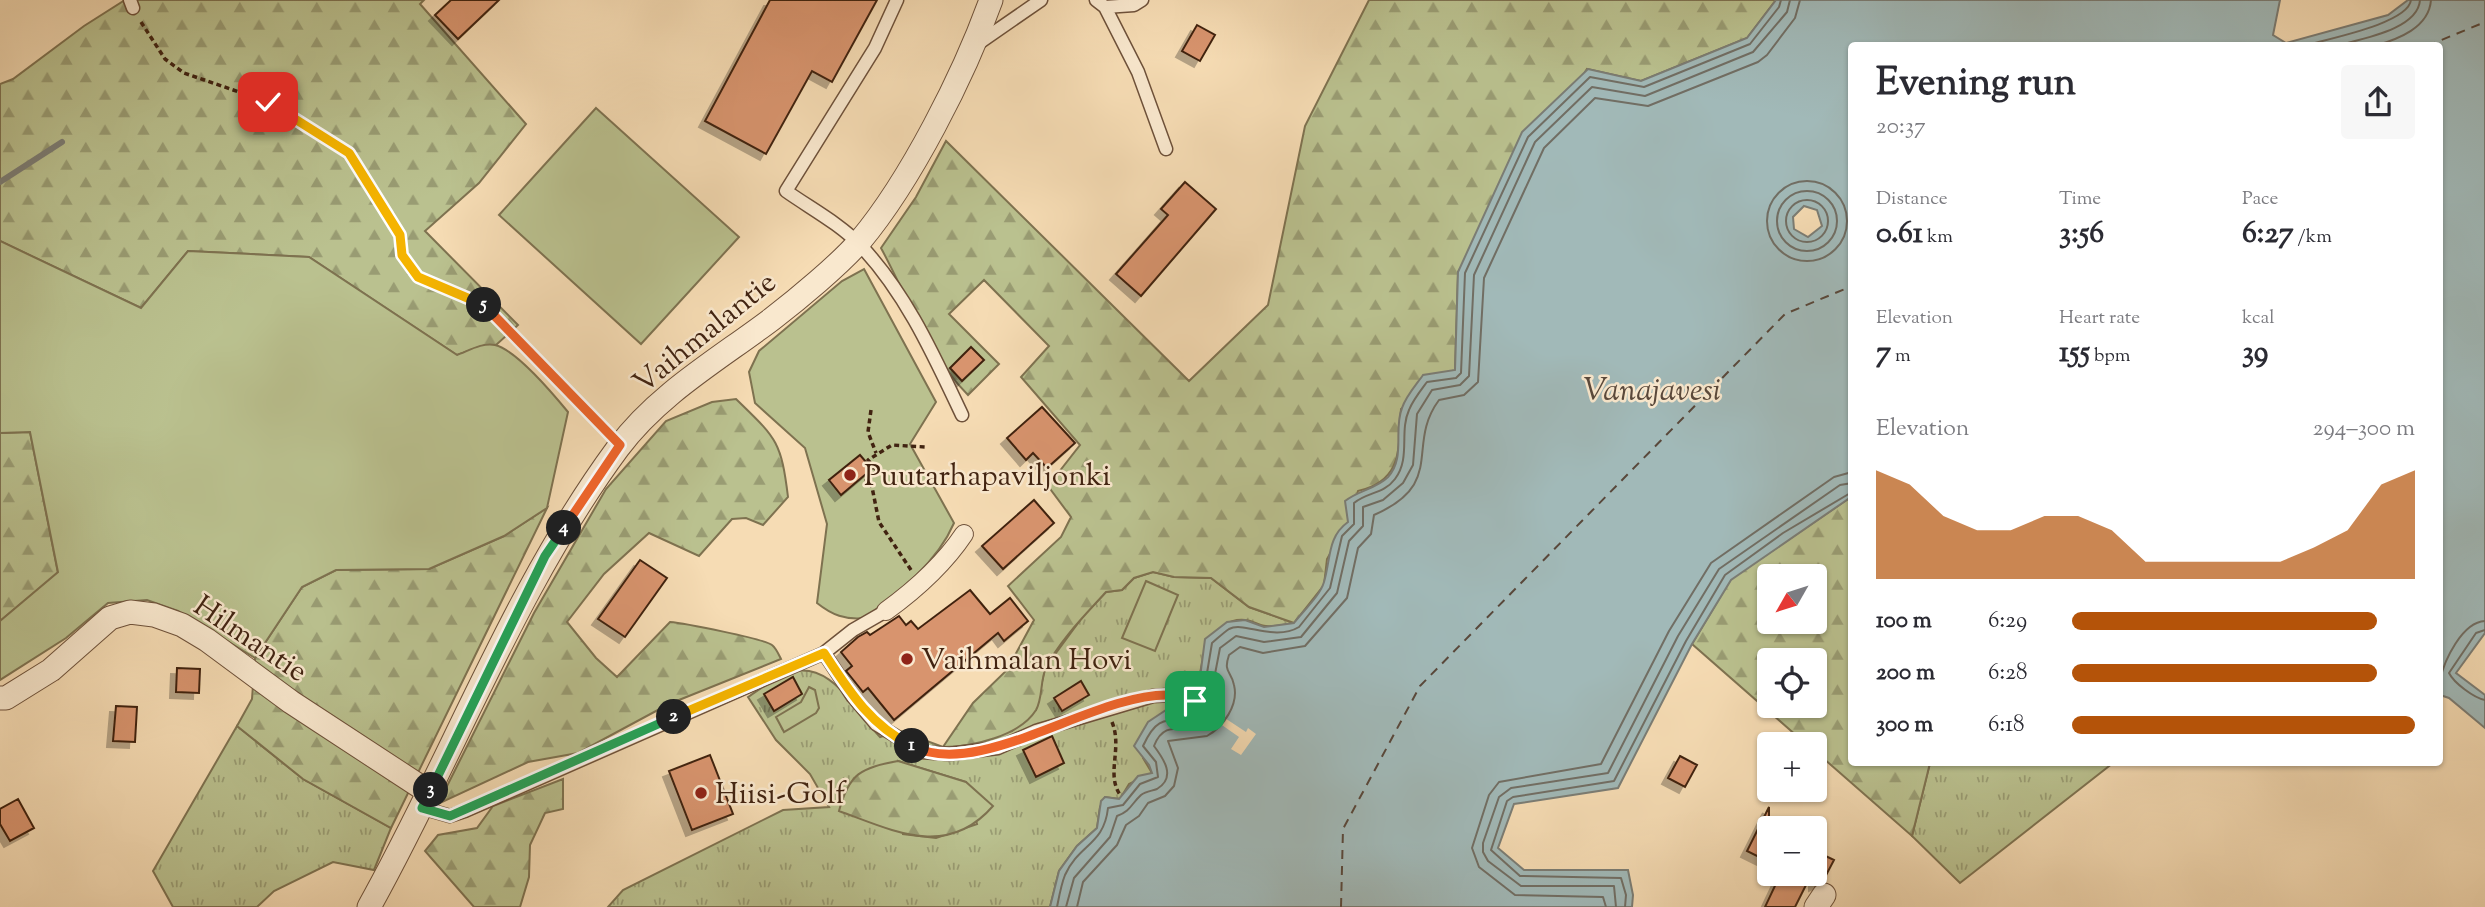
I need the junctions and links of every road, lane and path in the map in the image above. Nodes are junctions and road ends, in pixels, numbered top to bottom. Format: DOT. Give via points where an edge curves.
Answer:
graph roads {
  1 [pos="897,0"];
  2 [pos="991,0"];
  3 [pos="1041,0"];
  4 [pos="1142,0"];
  5 [pos="131,4"];
  6 [pos="1101,4"];
  7 [pos="973,47"];
  8 [pos="1166,149"];
  9 [pos="858,243"];
  10 [pos="871,410"];
  11 [pos="962,415"];
  12 [pos="620,445"];
  13 [pos="926,446"];
  14 [pos="876,453"];
  15 [pos="964,534"];
  16 [pos="921,582"];
  17 [pos="886,611"];
  18 [pos="824,653"];
  19 [pos="0,698"];
  20 [pos="1202,705"];
  21 [pos="1107,709"];
  22 [pos="1121,796"];
  23 [pos="426,800"];
  24 [pos="369,907"];
  1 -- 9 [label="lane" via="875,48 786,191"];
  2 -- 7 [label="street, Vaihmalantie"];
  3 -- 7 [label="lane"];
  4 -- 6 [label="lane" via="1134,5"];
  5 -- 12 [label="path" via="165,59 184,73 268,102 349,153 400,235 402,255 418,277 483,304"];
  6 -- 8 [label="lane" via="1138,72"];
  7 -- 9 [label="street, Vaihmalantie" via="890,202"];
  9 -- 11 [label="lane" via="892,283"];
  9 -- 12 [label="street, Vaihmalantie" via="773,318 697,372"];
  10 -- 14 [label="path" via="868,432"];
  12 -- 23 [label="street, Vaihmalantie" via="545,556"];
  13 -- 14 [label="path" via="892,445"];
  14 -- 16 [label="path" via="868,460 877,471 866,480 876,511 897,552"];
  15 -- 16 [label="street"];
  16 -- 17 [label="street"];
  17 -- 18 [label="lane"];
  18 -- 21 [label="lane" via="876,724 922,752 998,748"];
  18 -- 23 [label="lane" via="465,811 450,816"];
  19 -- 23 [label="street, Hilmantie" via="51,670 110,618 130,612 154,615 207,640"];
  20 -- 21 [label="lane" via="1171,695"];
  21 -- 22 [label="path" via="1116,733 1113,778"];
  23 -- 24 [label="street, Vaihmalantie"];
}
